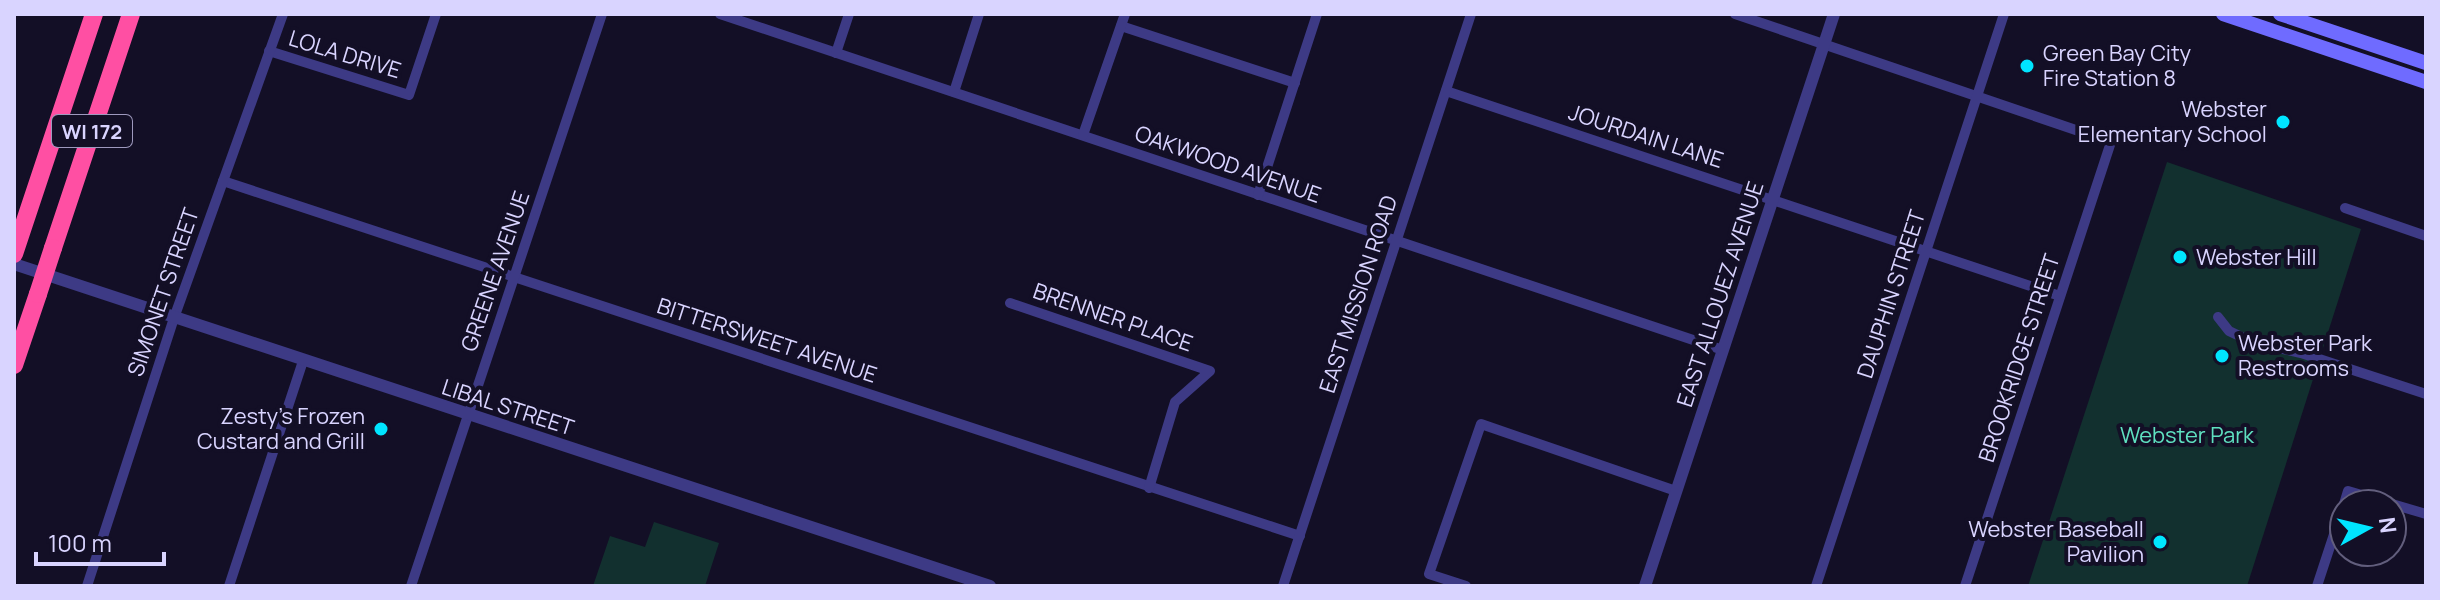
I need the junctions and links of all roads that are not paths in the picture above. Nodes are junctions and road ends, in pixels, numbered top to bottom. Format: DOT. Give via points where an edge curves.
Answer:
graph roads {
  1 [pos="94,14"];
  2 [pos="131,14"];
  3 [pos="283,14"];
  4 [pos="436,14"];
  5 [pos="602,14"];
  6 [pos="723,14"];
  7 [pos="849,14"];
  8 [pos="979,14"];
  9 [pos="1125,14"];
  10 [pos="1317,14"];
  11 [pos="1735,14"];
  12 [pos="1834,14"];
  13 [pos="2004,14"];
  14 [pos="2223,14"];
  15 [pos="2280,14"];
  16 [pos="1469,15"];
  17 [pos="1121,26"];
  18 [pos="1824,44"];
  19 [pos="269,51"];
  20 [pos="836,53"];
  21 [pos="2426,63"];
  22 [pos="2426,82"];
  23 [pos="1295,83"];
  24 [pos="1446,91"];
  25 [pos="954,92"];
  26 [pos="1977,95"];
  27 [pos="1083,135"];
  28 [pos="223,181"];
  29 [pos="1258,195"];
  30 [pos="1773,199"];
  31 [pos="2345,208"];
  32 [pos="2426,236"];
  33 [pos="1396,243"];
  34 [pos="17,246"];
  35 [pos="1926,251"];
  36 [pos="14,264"];
  37 [pos="515,278"];
  38 [pos="2060,296"];
  39 [pos="1010,303"];
  40 [pos="2218,317"];
  41 [pos="174,318"];
  42 [pos="1723,350"];
  43 [pos="303,361"];
  44 [pos="14,365"];
  45 [pos="2426,394"];
  46 [pos="467,415"];
  47 [pos="1149,488"];
  48 [pos="1676,491"];
  49 [pos="1300,536"];
  50 [pos="2328,553"];
  51 [pos="87,586"];
  52 [pos="229,586"];
  53 [pos="411,586"];
  54 [pos="990,586"];
  55 [pos="1283,586"];
  56 [pos="1466,586"];
  57 [pos="1645,586"];
  58 [pos="1816,586"];
  59 [pos="1965,586"];
  60 [pos="2317,586"];
  1 -- 34 [label="highway, WI 172"];
  2 -- 44 [label="highway, WI 172, bridge"];
  3 -- 19 [label="street, SIMONET STREET"];
  4 -- 19 [label="street, LOLA DRIVE" via="409,95"];
  5 -- 37 [label="street, GREENE AVENUE"];
  6 -- 20 [label="street, OAKWOOD AVENUE"];
  7 -- 20 [label="street"];
  8 -- 25 [label="street"];
  9 -- 17 [label="street"];
  10 -- 23 [label="street"];
  11 -- 18 [label="street"];
  12 -- 18 [label="street, EAST ALLOUEZ AVENUE"];
  13 -- 26 [label="street, DAUPHIN STREET"];
  14 -- 22 [label="main road"];
  15 -- 21 [label="main road"];
  16 -- 24 [label="street, EAST MISSION ROAD"];
  17 -- 23 [label="street"];
  17 -- 27 [label="street"];
  18 -- 26 [label="street"];
  18 -- 30 [label="street, EAST ALLOUEZ AVENUE"];
  19 -- 28 [label="street, SIMONET STREET"];
  20 -- 25 [label="street, OAKWOOD AVENUE"];
  23 -- 29 [label="street"];
  24 -- 30 [label="street, JOURDAIN LANE"];
  24 -- 33 [label="street, EAST MISSION ROAD"];
  25 -- 27 [label="street, OAKWOOD AVENUE"];
  26 -- 35 [label="street, DAUPHIN STREET"];
  26 -- 38 [label="street, BROOKRIDGE STREET" via="2111,142"];
  27 -- 29 [label="street, OAKWOOD AVENUE"];
  28 -- 37 [label="street, BITTERSWEET AVENUE"];
  28 -- 41 [label="street, SIMONET STREET"];
  29 -- 33 [label="street, OAKWOOD AVENUE"];
  30 -- 35 [label="street, JOURDAIN LANE"];
  30 -- 42 [label="street, EAST ALLOUEZ AVENUE"];
  31 -- 32 [label="street"];
  33 -- 42 [label="street, OAKWOOD AVENUE"];
  33 -- 49 [label="street, EAST MISSION ROAD"];
  35 -- 38 [label="street, JOURDAIN LANE"];
  35 -- 58 [label="street, DAUPHIN STREET"];
  36 -- 41 [label="street, LIBAL STREET"];
  37 -- 46 [label="street, GREENE AVENUE"];
  37 -- 47 [label="street, BITTERSWEET AVENUE"];
  38 -- 59 [label="street, BROOKRIDGE STREET"];
  39 -- 47 [label="street, BRENNER PLACE" via="1210,371 1175,402"];
  40 -- 45 [label="street" via="2238,337"];
  41 -- 43 [label="street, LIBAL STREET"];
  41 -- 51 [label="street, SIMONET STREET"];
  42 -- 48 [label="street, EAST ALLOUEZ AVENUE"];
  43 -- 46 [label="street, LIBAL STREET"];
  43 -- 52 [label="street"];
  46 -- 53 [label="street, GREENE AVENUE"];
  46 -- 54 [label="street, LIBAL STREET"];
  47 -- 49 [label="street, BITTERSWEET AVENUE"];
  48 -- 56 [label="street" via="1481,424 1429,574"];
  48 -- 57 [label="street, EAST ALLOUEZ AVENUE"];
  49 -- 55 [label="street, EAST MISSION ROAD"];
  50 -- 60 [label="street"];
}
